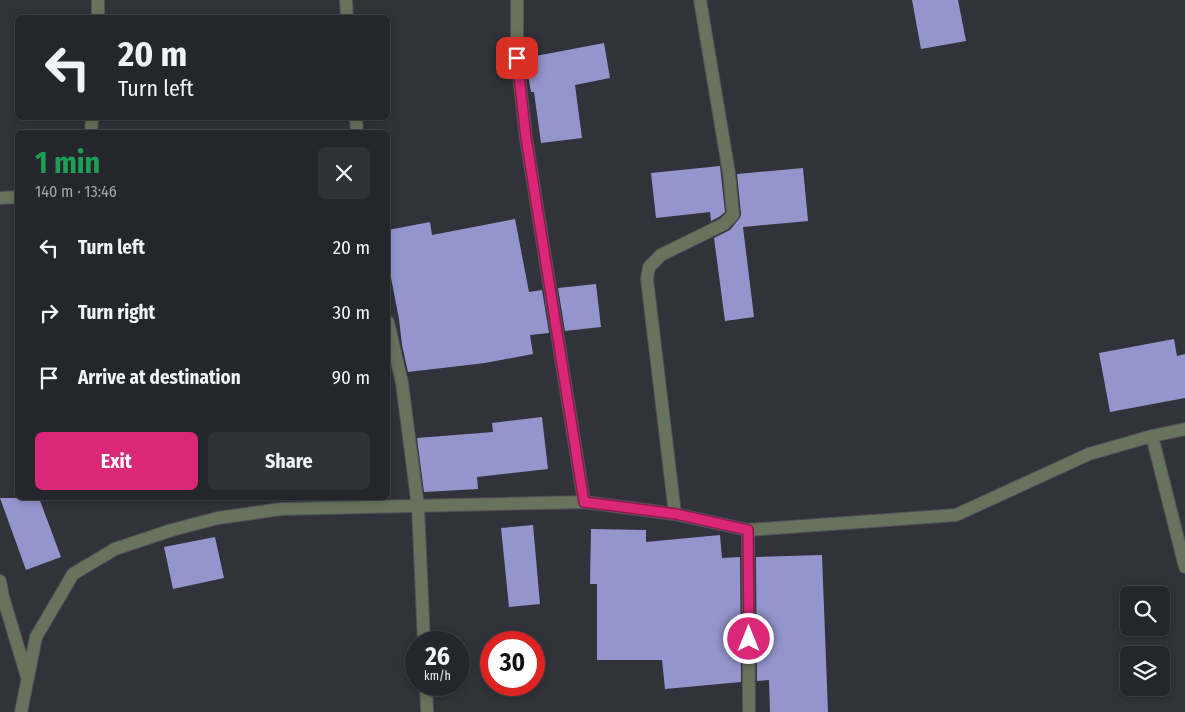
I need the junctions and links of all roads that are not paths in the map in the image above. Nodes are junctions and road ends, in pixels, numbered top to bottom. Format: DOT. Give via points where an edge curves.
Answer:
graph roads {
  1 [pos="98,0"];
  2 [pos="346,0"];
  3 [pos="517,0"];
  4 [pos="700,0"];
  5 [pos="98,15"];
  6 [pos="347,15"];
  7 [pos="15,197"];
  8 [pos="0,198"];
  9 [pos="390,331"];
  10 [pos="1185,429"];
  11 [pos="1152,436"];
  12 [pos="584,502"];
  13 [pos="418,506"];
  14 [pos="676,514"];
  15 [pos="748,530"];
  16 [pos="1185,567"];
  17 [pos="0,581"];
  18 [pos="424,631"];
  19 [pos="28,680"];
  20 [pos="426,696"];
  21 [pos="21,712"];
  22 [pos="427,712"];
  23 [pos="749,712"];
  1 -- 5 [label="street"];
  2 -- 6 [label="street"];
  3 -- 12 [label="street" via="517,58 526,138"];
  4 -- 14 [label="street" via="730,174 733,215 724,224 661,255 649,267 647,279"];
  7 -- 8 [label="street"];
  9 -- 13 [label="street" via="402,382"];
  10 -- 11 [label="street"];
  11 -- 15 [label="street" via="1089,454 956,515"];
  11 -- 16 [label="street"];
  12 -- 13 [label="street"];
  12 -- 14 [label="street"];
  13 -- 18 [label="street"];
  13 -- 19 [label="street" via="281,509 218,518 115,549 73,574 36,637"];
  14 -- 15 [label="street"];
  15 -- 23 [label="street"];
  17 -- 19 [label="street"];
  19 -- 21 [label="street"];
  20 -- 22 [label="street"];
}
